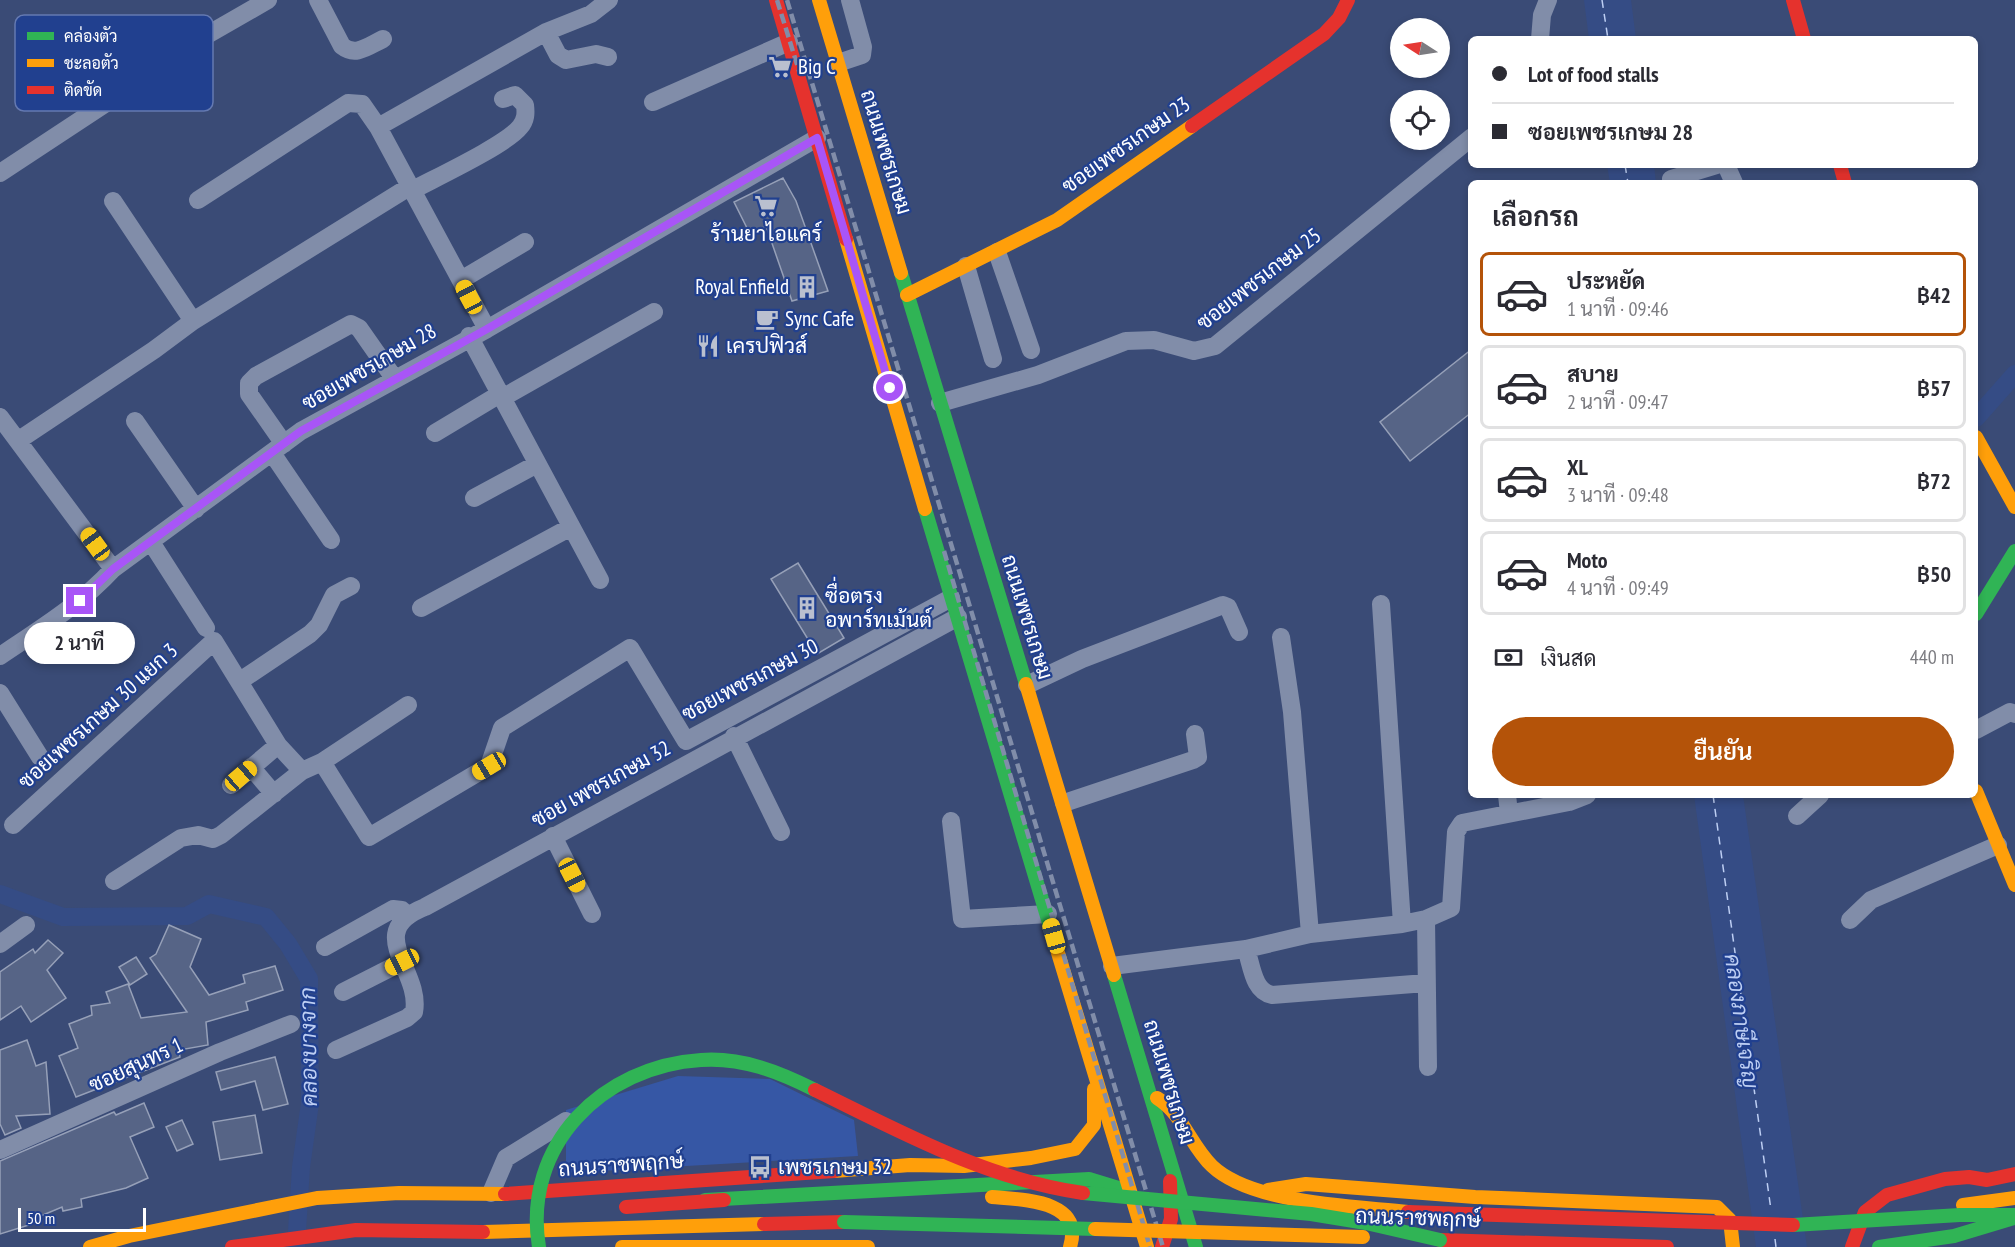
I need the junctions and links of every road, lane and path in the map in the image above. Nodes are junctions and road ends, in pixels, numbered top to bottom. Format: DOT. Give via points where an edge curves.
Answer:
graph roads {
  1 [pos="268,0"];
  2 [pos="318,0"];
  3 [pos="609,0"];
  4 [pos="776,0"];
  5 [pos="819,0"];
  6 [pos="850,0"];
  7 [pos="1348,0"];
  8 [pos="1548,0"];
  9 [pos="1792,0"];
  10 [pos="213,32"];
  11 [pos="546,32"];
  12 [pos="1540,36"];
  13 [pos="1803,36"];
  14 [pos="383,39"];
  15 [pos="789,42"];
  16 [pos="608,57"];
  17 [pos="838,63"];
  18 [pos="503,99"];
  19 [pos="653,102"];
  20 [pos="94,111"];
  21 [pos="378,127"];
  22 [pos="817,138"];
  23 [pos="1468,140"];
  24 [pos="1707,168"];
  25 [pos="0,173"];
  26 [pos="1671,179"];
  27 [pos="410,189"];
  28 [pos="198,200"];
  29 [pos="113,201"];
  30 [pos="525,242"];
  31 [pos="997,252"];
  32 [pos="966,266"];
  33 [pos="461,280"];
  34 [pos="908,295"];
  35 [pos="654,312"];
  36 [pos="193,321"];
  37 [pos="487,329"];
  38 [pos="469,336"];
  39 [pos="1030,351"];
  40 [pos="993,359"];
  41 [pos="394,378"];
  42 [pos="501,396"];
  43 [pos="940,403"];
  44 [pos="0,417"];
  45 [pos="135,421"];
  46 [pos="435,433"];
  47 [pos="19,440"];
  48 [pos="1978,442"];
  49 [pos="278,448"];
  50 [pos="537,464"];
  51 [pos="474,498"];
  52 [pos="2015,507"];
  53 [pos="196,510"];
  54 [pos="571,527"];
  55 [pos="332,540"];
  56 [pos="151,542"];
  57 [pos="2015,551"];
  58 [pos="113,569"];
  59 [pos="993,579"];
  60 [pos="600,580"];
  61 [pos="980,585"];
  62 [pos="351,586"];
  63 [pos="956,596"];
  64 [pos="1381,604"];
  65 [pos="421,608"];
  66 [pos="1978,612"];
  67 [pos="958,617"];
  68 [pos="1239,632"];
  69 [pos="210,635"];
  70 [pos="1281,637"];
  71 [pos="0,656"];
  72 [pos="240,681"];
  73 [pos="1027,685"];
  74 [pos="0,693"];
  75 [pos="408,705"];
  76 [pos="2015,714"];
  77 [pos="1978,729"];
  78 [pos="1195,734"];
  79 [pos="734,736"];
  80 [pos="278,745"];
  81 [pos="40,757"];
  82 [pos="322,762"];
  83 [pos="251,767"];
  84 [pos="302,771"];
  85 [pos="231,785"];
  86 [pos="274,794"];
  87 [pos="1978,796"];
  88 [pos="1579,798"];
  89 [pos="1817,798"];
  90 [pos="1064,803"];
  91 [pos="1508,804"];
  92 [pos="1797,816"];
  93 [pos="951,821"];
  94 [pos="13,825"];
  95 [pos="781,832"];
  96 [pos="553,836"];
  97 [pos="1998,845"];
  98 [pos="114,881"];
  99 [pos="2015,885"];
  100 [pos="406,914"];
  101 [pos="592,914"];
  102 [pos="1047,914"];
  103 [pos="1426,919"];
  104 [pos="1850,920"];
  105 [pos="1402,924"];
  106 [pos="26,925"];
  107 [pos="1310,934"];
  108 [pos="0,944"];
  109 [pos="326,947"];
  110 [pos="1246,949"];
  111 [pos="402,962"];
  112 [pos="1112,966"];
  113 [pos="1426,983"];
  114 [pos="343,992"];
  115 [pos="291,1024"];
  116 [pos="336,1050"];
  117 [pos="1428,1067"];
  118 [pos="1093,1073"];
  119 [pos="1152,1096"];
  120 [pos="867,1106"];
  121 [pos="0,1150"];
  122 [pos="2015,1161"];
  123 [pos="2015,1174"];
  124 [pos="1970,1177"];
  125 [pos="905,1189"];
  126 [pos="1129,1191"];
  127 [pos="1262,1191"];
  128 [pos="491,1193"];
  129 [pos="510,1194"];
  130 [pos="1291,1197"];
  131 [pos="2015,1198"];
  132 [pos="724,1200"];
  133 [pos="611,1208"];
  134 [pos="555,1210"];
  135 [pos="522,1212"];
  136 [pos="2015,1216"];
  137 [pos="446,1217"];
  138 [pos="1170,1223"];
  139 [pos="356,1230"];
  140 [pos="1440,1240"];
  141 [pos="837,1246"];
  142 [pos="90,1247"];
  143 [pos="232,1247"];
  144 [pos="539,1247"];
  145 [pos="622,1247"];
  146 [pos="868,1247"];
  147 [pos="1070,1247"];
  148 [pos="1147,1247"];
  149 [pos="1162,1247"];
  150 [pos="1187,1247"];
  151 [pos="1196,1247"];
  152 [pos="1255,1247"];
  153 [pos="1666,1247"];
  154 [pos="1732,1247"];
  155 [pos="1852,1247"];
  156 [pos="1879,1247"];
  1 -- 10 [label="street"];
  2 -- 14 [label="street" via="348,51 355,52"];
  3 -- 11 [label="street" via="591,14"];
  4 -- 15 [label="main road"];
  5 -- 17 [label="main road, ถนนเพชรเกษม"];
  6 -- 17 [label="street" via="862,55"];
  7 -- 31 [label="main road, ซอยเพชรเกษม 23" via="1339,18 1324,34 1057,220"];
  8 -- 12 [label="street"];
  9 -- 13 [label="main road"];
  11 -- 16 [label="street" via="558,55 566,60 596,54"];
  11 -- 21 [label="street"];
  15 -- 19 [label="street"];
  15 -- 22 [label="main road"];
  17 -- 34 [label="main road, ถนนเพชรเกษม"];
  18 -- 27 [label="street" via="515,95 525,105 520,128"];
  20 -- 25 [label="street"];
  21 -- 27 [label="street"];
  21 -- 28 [label="street" via="362,104 348,103"];
  22 -- 37 [label="street, ซอยเพชรเกษม 28"];
  22 -- 63 [label="main road"];
  23 -- 43 [label="street, ซอยเพชรเกษม 25" via="1215,346 1194,351 1154,340 1126,341 1038,375"];
  24 -- 26 [label="street"];
  27 -- 33 [label="street"];
  27 -- 36 [label="street"];
  29 -- 36 [label="street"];
  30 -- 33 [label="street"];
  31 -- 32 [label="main road, ซอยเพชรเกษม 23"];
  31 -- 39 [label="street"];
  32 -- 34 [label="main road, ซอยเพชรเกษม 23"];
  32 -- 40 [label="street"];
  33 -- 37 [label="street"];
  34 -- 43 [label="main road, ถนนเพชรเกษม"];
  35 -- 42 [label="street"];
  36 -- 47 [label="street"];
  37 -- 38 [label="street, ซอยเพชรเกษม 28"];
  38 -- 41 [label="street, ซอยเพชรเกษม 28"];
  38 -- 42 [label="street"];
  41 -- 49 [label="street, ซอยเพชรเกษม 28"];
  41 -- 49 [label="street" via="359,328 351,324 256,376 249,383 249,394"];
  42 -- 46 [label="street"];
  42 -- 50 [label="street"];
  43 -- 59 [label="main road, ถนนเพชรเกษม"];
  44 -- 47 [label="street"];
  45 -- 53 [label="street"];
  47 -- 58 [label="street"];
  48 -- 52 [label="main road"];
  49 -- 53 [label="street, ซอยเพชรเกษม 28"];
  49 -- 55 [label="street"];
  50 -- 51 [label="street"];
  50 -- 54 [label="street"];
  53 -- 56 [label="street, ซอยเพชรเกษม 28"];
  54 -- 60 [label="street"];
  54 -- 65 [label="street"];
  56 -- 58 [label="street, ซอยเพชรเกษม 28"];
  56 -- 69 [label="street"];
  57 -- 66 [label="main road"];
  58 -- 71 [label="street, ซอยเพชรเกษม 28" via="93,591"];
  59 -- 61 [label="main road"];
  59 -- 73 [label="main road, ถนนเพชรเกษม"];
  62 -- 72 [label="street" via="334,595 310,634"];
  63 -- 67 [label="main road"];
  63 -- 82 [label="street, ซอยเพชรเกษม 30" via="686,741 630,648 501,728 489,766 369,837"];
  64 -- 105 [label="street"];
  67 -- 79 [label="street, ซอย เพชรเกษม 32"];
  67 -- 102 [label="main road"];
  68 -- 73 [label="street" via="1228,607 1223,605 1082,659"];
  69 -- 72 [label="street"];
  69 -- 94 [label="street, ซอยเพชรเกษม 30 แยก 3"];
  70 -- 107 [label="street" via="1292,712"];
  72 -- 80 [label="street"];
  73 -- 90 [label="main road, ถนนเพชรเกษม"];
  74 -- 81 [label="street"];
  75 -- 82 [label="street"];
  76 -- 77 [label="street" via="2010,712"];
  78 -- 90 [label="street" via="1198,757 1193,760"];
  79 -- 95 [label="street"];
  79 -- 96 [label="street, ซอย เพชรเกษม 32"];
  80 -- 83 [label="street"];
  80 -- 84 [label="street"];
  82 -- 84 [label="street"];
  83 -- 85 [label="street"];
  83 -- 86 [label="street"];
  84 -- 86 [label="street"];
  86 -- 98 [label="street" via="221,835 213,839 198,835 181,838"];
  87 -- 97 [label="main road"];
  88 -- 91 [label="street" via="1569,802"];
  89 -- 92 [label="street"];
  90 -- 112 [label="main road, ถนนเพชรเกษม"];
  91 -- 103 [label="street" via="1457,828 1451,908"];
  93 -- 102 [label="street" via="957,920"];
  96 -- 100 [label="street, ซอย เพชรเกษม 32"];
  96 -- 101 [label="street"];
  97 -- 99 [label="main road"];
  97 -- 104 [label="street" via="1871,900"];
  100 -- 109 [label="street, ซอย เพชรเกษม 32" via="393,909"];
  100 -- 111 [label="street" via="397,929"];
  102 -- 118 [label="main road"];
  103 -- 105 [label="street"];
  103 -- 113 [label="street"];
  105 -- 107 [label="street"];
  106 -- 108 [label="street"];
  107 -- 110 [label="street"];
  110 -- 112 [label="street"];
  110 -- 113 [label="street" via="1258,988 1272,995"];
  111 -- 114 [label="street"];
  111 -- 116 [label="street" via="412,986 414,1012"];
  112 -- 119 [label="main road, ถนนเพชรเกษม"];
  113 -- 117 [label="street"];
  115 -- 121 [label="street, ซอยสุนทร 1"];
  118 -- 126 [label="main road"];
  118 -- 129 [label="main road, ถนนราชพฤกษ์" via="1094,1125 1075,1149 1058,1154 964,1166 910,1165"];
  119 -- 127 [label="main road" via="1169,1107 1213,1168"];
  119 -- 138 [label="main road" via="1170,1181"];
  119 -- 151 [label="main road, ถนนเพชรเกษม"];
  120 -- 128 [label="street" via="771,1075 682,1067 605,1097 506,1158"];
  122 -- 124 [label="main road" via="1980,1169"];
  123 -- 124 [label="main road" via="1981,1180"];
  124 -- 155 [label="main road" via="1905,1187 1886,1195 1868,1208"];
  125 -- 126 [label="main road" via="1089,1179"];
  125 -- 132 [label="main road"];
  125 -- 147 [label="main road" via="1040,1202 1054,1207 1072,1224 1075,1238"];
  126 -- 138 [label="main road"];
  126 -- 148 [label="main road"];
  127 -- 130 [label="main road"];
  127 -- 154 [label="main road" via="1305,1184 1717,1207 1730,1220"];
  128 -- 129 [label="main road, ถนนราชพฤกษ์"];
  128 -- 142 [label="main road, ถนนราชพฤกษ์" via="317,1198"];
  129 -- 132 [label="main road"];
  130 -- 136 [label="main road, bridge" via="1408,1212 1800,1225"];
  130 -- 152 [label="main road" via="1275,1198 1256,1213 1252,1225"];
  131 -- 156 [label="main road" via="1902,1212 1884,1229"];
  132 -- 133 [label="main road"];
  134 -- 135 [label="main road"];
  136 -- 156 [label="main road" via="1954,1236"];
  137 -- 139 [label="main road"];
  138 -- 149 [label="main road"];
  138 -- 150 [label="main road"];
  139 -- 140 [label="main road, ถนนราชพฤกษ์, bridge" via="466,1232 844,1222"];
  139 -- 143 [label="main road, ถนนราชพฤกษ์"];
  140 -- 144 [label="main road, bridge" via="1314,1215 1106,1196 1042,1186 918,1140 773,1070 705,1059 673,1062 615,1083 565,1128 550,1156 540,1188"];
  140 -- 153 [label="main road, ถนนราชพฤกษ์"];
  141 -- 145 [label="main road"];
  141 -- 146 [label="main road"];
}
